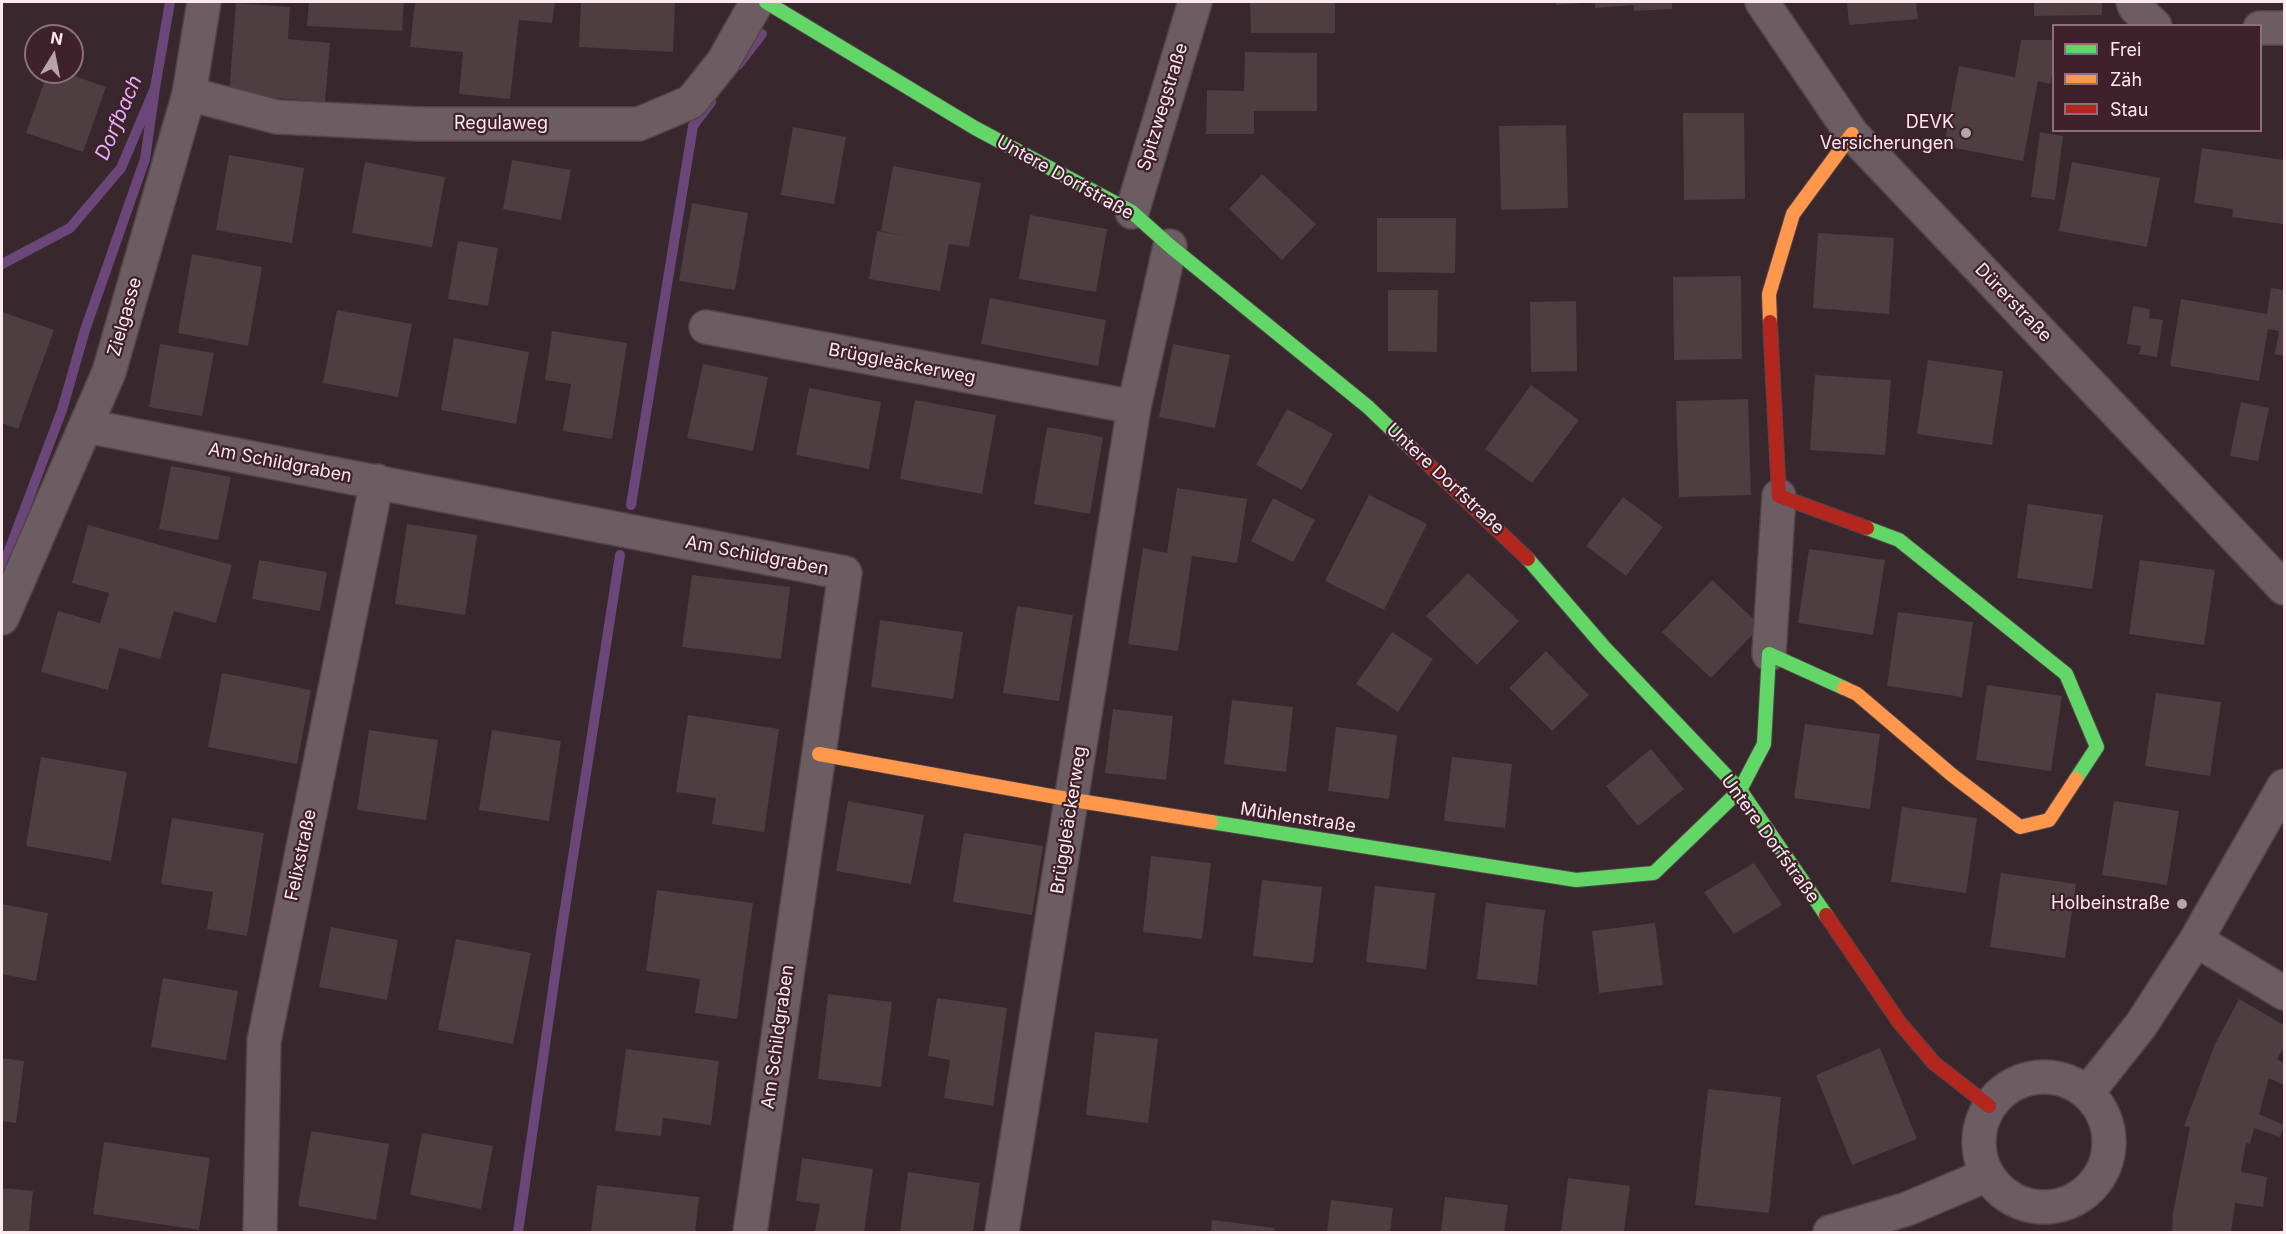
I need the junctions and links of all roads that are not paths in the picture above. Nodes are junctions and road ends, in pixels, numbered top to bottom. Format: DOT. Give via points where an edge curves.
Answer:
graph roads {
  1 [pos="204,2"];
  2 [pos="757,2"];
  3 [pos="766,2"];
  4 [pos="1195,2"];
  5 [pos="1762,2"];
  6 [pos="2133,2"];
  7 [pos="2153,24"];
  8 [pos="2262,28"];
  9 [pos="2284,28"];
  10 [pos="189,94"];
  11 [pos="1852,134"];
  12 [pos="1132,212"];
  13 [pos="1170,246"];
  14 [pos="706,327"];
  15 [pos="1134,407"];
  16 [pos="86,426"];
  17 [pos="377,481"];
  18 [pos="1779,496"];
  19 [pos="2284,588"];
  20 [pos="2,618"];
  21 [pos="1769,654"];
  22 [pos="819,754"];
  23 [pos="2284,786"];
  24 [pos="1740,790"];
  25 [pos="1073,800"];
  26 [pos="2196,940"];
  27 [pos="2284,993"];
  28 [pos="2087,1093"];
  29 [pos="1989,1106"];
  30 [pos="1987,1175"];
  31 [pos="2054,1220"];
  32 [pos="260,1233"];
  33 [pos="750,1233"];
  34 [pos="1002,1233"];
  35 [pos="1830,1233"];
  1 -- 10 [label="street, Zielgasse"];
  2 -- 10 [label="street, Regulaweg" via="723,63 691,102 639,124 420,124 277,117"];
  3 -- 12 [label="street, Untere Dorfstraße" via="975,128"];
  4 -- 12 [label="street, Spitzwegstraße"];
  5 -- 11 [label="street, Dürerstraße"];
  6 -- 7 [label="street"];
  8 -- 9 [label="street"];
  10 -- 16 [label="street, Zielgasse" via="109,372"];
  11 -- 18 [label="street" via="1792,214 1769,294"];
  11 -- 19 [label="street, Dürerstraße"];
  12 -- 13 [label="street, Untere Dorfstraße"];
  13 -- 15 [label="street, Brüggleäckerweg"];
  13 -- 24 [label="street, Untere Dorfstraße" via="1368,407 1510,541"];
  14 -- 15 [label="street, Brüggleäckerweg"];
  15 -- 25 [label="street, Brüggleäckerweg"];
  16 -- 17 [label="street, Am Schildgraben"];
  16 -- 20 [label="street, Zielgasse"];
  17 -- 22 [label="street, Am Schildgraben" via="845,573"];
  17 -- 32 [label="street, Felixstraße" via="264,1041"];
  18 -- 21 [label="street"];
  18 -- 21 [label="street" via="1899,540 2066,674 2097,747 2049,820 2020,827 1857,694"];
  21 -- 24 [label="street, Mühlenstraße" via="1764,744"];
  22 -- 25 [label="street, Mühlenstraße"];
  22 -- 33 [label="street, Am Schildgraben"];
  23 -- 26 [label="street"];
  24 -- 25 [label="street, Mühlenstraße" via="1654,873 1576,880"];
  24 -- 29 [label="street, Untere Dorfstraße" via="1899,1022 1934,1063"];
  25 -- 34 [label="street, Brüggleäckerweg"];
  26 -- 27 [label="street"];
  26 -- 28 [label="street" via="2142,1025"];
  28 -- 29 [label="street" via="2065,1080 2030,1078 2004,1090"];
  28 -- 31 [label="street" via="2104,1116 2108,1130 2105,1166 2093,1186 2067,1204"];
  29 -- 30 [label="street" via="1978,1138"];
  30 -- 31 [label="street" via="2007,1196"];
  30 -- 35 [label="street" via="1907,1209"];
}
